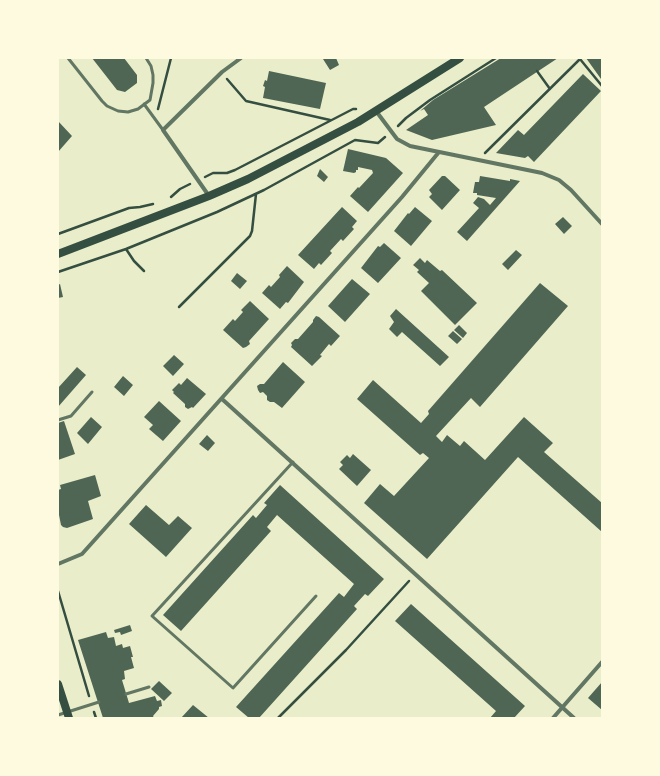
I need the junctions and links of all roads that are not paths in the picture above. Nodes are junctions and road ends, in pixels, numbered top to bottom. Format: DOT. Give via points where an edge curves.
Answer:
graph roads {
  1 [pos="68,58"];
  2 [pos="146,58"];
  3 [pos="241,58"];
  4 [pos="460,58"];
  5 [pos="144,104"];
  6 [pos="376,111"];
  7 [pos="163,130"];
  8 [pos="439,152"];
  9 [pos="210,196"];
  10 [pos="602,224"];
  11 [pos="58,254"];
  12 [pos="92,392"];
  13 [pos="222,399"];
  14 [pos="58,420"];
  15 [pos="293,462"];
  16 [pos="58,564"];
  17 [pos="316,596"];
  18 [pos="602,662"];
  19 [pos="58,685"];
  20 [pos="149,687"];
  21 [pos="126,694"];
  22 [pos="99,702"];
  23 [pos="563,708"];
  24 [pos="58,715"];
  25 [pos="68,715"];
  26 [pos="553,718"];
  27 [pos="574,718"];
  1 -- 5 [label="lane" via="107,106 128,112"];
  2 -- 5 [label="lane" via="151,66 153,83 150,100"];
  3 -- 7 [label="street" via="222,72"];
  4 -- 6 [label="main road"];
  5 -- 7 [label="lane"];
  6 -- 8 [label="street" via="391,132 403,142"];
  6 -- 9 [label="main road" via="248,179"];
  7 -- 9 [label="street"];
  8 -- 10 [label="street" via="542,173 559,180"];
  8 -- 13 [label="street"];
  9 -- 11 [label="main road"];
  12 -- 14 [label="lane" via="71,416"];
  13 -- 15 [label="street"];
  13 -- 16 [label="street" via="82,554"];
  15 -- 17 [label="lane" via="152,616 233,688"];
  15 -- 23 [label="street"];
  18 -- 23 [label="street"];
  19 -- 25 [label="main road"];
  20 -- 21 [label="lane"];
  22 -- 25 [label="lane"];
  23 -- 26 [label="street"];
  23 -- 27 [label="street"];
  24 -- 25 [label="lane"];
}
